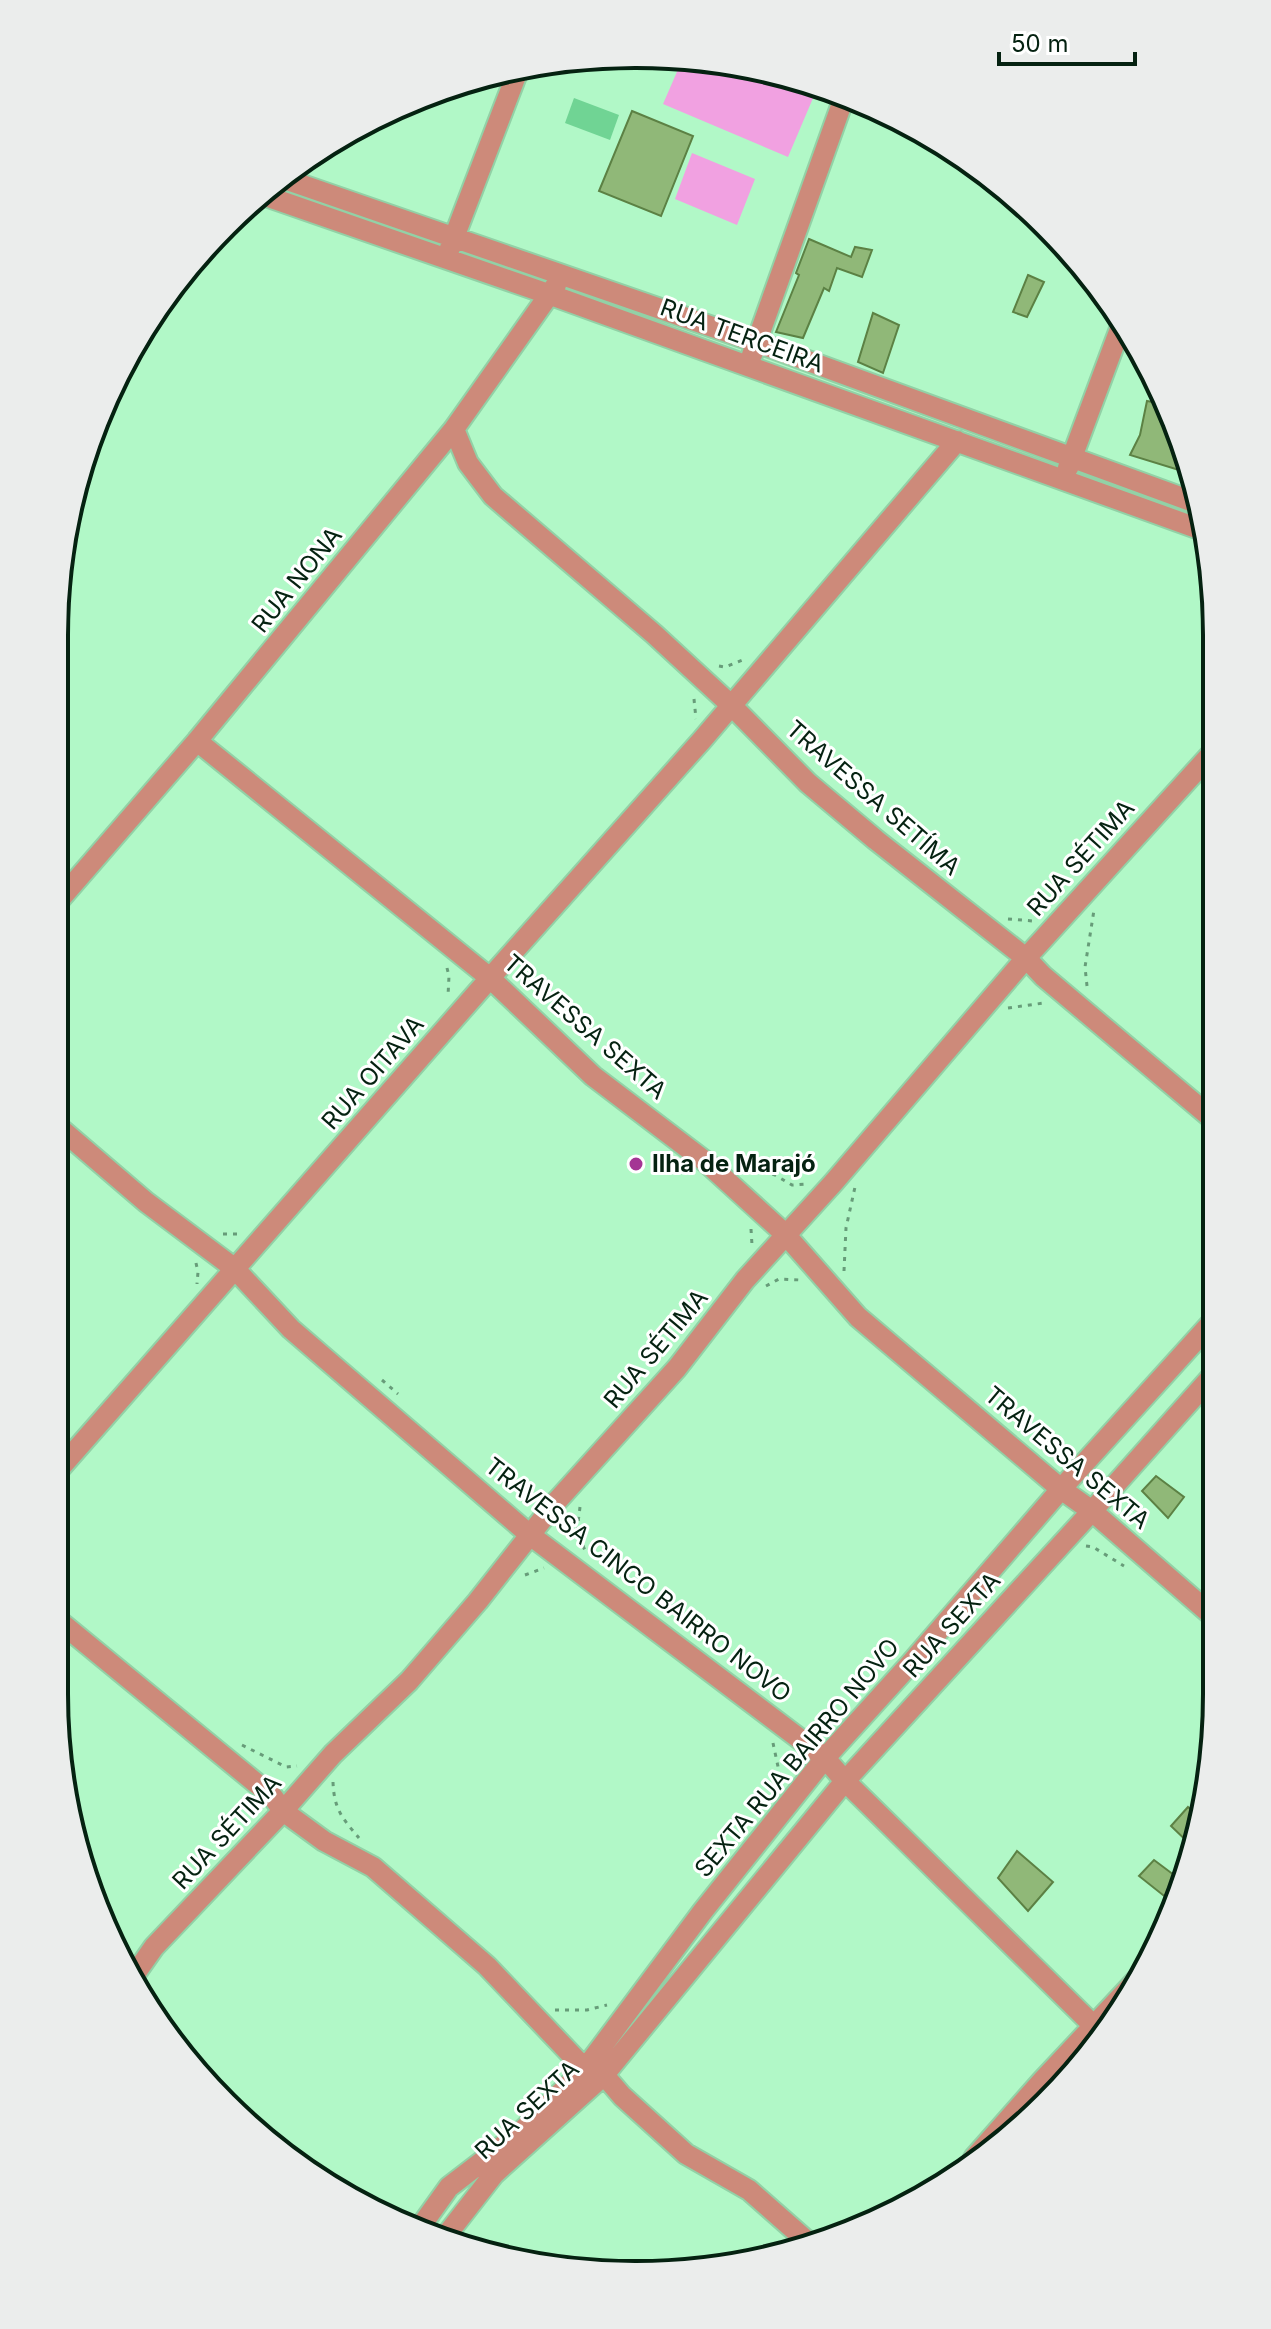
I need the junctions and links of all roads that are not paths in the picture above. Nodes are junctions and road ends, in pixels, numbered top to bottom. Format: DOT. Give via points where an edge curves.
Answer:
graph roads {
  1 [pos="514,81"];
  2 [pos="841,106"];
  3 [pos="294,182"];
  4 [pos="273,199"];
  5 [pos="454,237"];
  6 [pos="445,259"];
  7 [pos="563,275"];
  8 [pos="551,295"];
  9 [pos="1117,336"];
  10 [pos="756,342"];
  11 [pos="747,366"];
  12 [pos="454,429"];
  13 [pos="957,441"];
  14 [pos="1071,458"];
  15 [pos="1064,479"];
  16 [pos="1186,499"];
  17 [pos="1192,526"];
  18 [pos="732,706"];
  19 [pos="197,741"];
  20 [pos="1203,763"];
  21 [pos="68,890"];
  22 [pos="1026,958"];
  23 [pos="490,978"];
  24 [pos="1203,1111"];
  25 [pos="68,1135"];
  26 [pos="785,1234"];
  27 [pos="234,1268"];
  28 [pos="1203,1332"];
  29 [pos="1203,1386"];
  30 [pos="68,1459"];
  31 [pos="1061,1489"];
  32 [pos="1092,1511"];
  33 [pos="530,1535"];
  34 [pos="1203,1608"];
  35 [pos="68,1629"];
  36 [pos="825,1758"];
  37 [pos="845,1781"];
  38 [pos="283,1811"];
  39 [pos="139,1968"];
  40 [pos="1094,2028"];
  41 [pos="1083,2042"];
  42 [pos="594,2072"];
  43 [pos="1000,2128"];
  44 [pos="425,2221"];
  45 [pos="450,2230"];
  46 [pos="801,2236"];
  1 -- 5 [label="street"];
  2 -- 10 [label="street"];
  3 -- 5 [label="street, RUA TERCEIRA"];
  4 -- 6 [label="street, RUA TERCEIRA"];
  5 -- 6 [label="street"];
  5 -- 7 [label="street, RUA TERCEIRA"];
  6 -- 8 [label="street, RUA TERCEIRA"];
  7 -- 8 [label="street, RUA NONA"];
  7 -- 10 [label="street, RUA TERCEIRA"];
  8 -- 11 [label="street, RUA TERCEIRA"];
  8 -- 12 [label="street, RUA NONA"];
  9 -- 14 [label="street"];
  10 -- 11 [label="street"];
  10 -- 14 [label="street, RUA TERCEIRA"];
  11 -- 13 [label="street, RUA TERCEIRA"];
  12 -- 18 [label="street, TRAVESSA SETÍMA" via="468,463 493,496"];
  12 -- 19 [label="street, RUA NONA"];
  13 -- 15 [label="street, RUA TERCEIRA"];
  13 -- 18 [label="street, RUA OITAVA"];
  14 -- 15 [label="street"];
  14 -- 16 [label="street, RUA TERCEIRA"];
  15 -- 17 [label="street, RUA TERCEIRA"];
  18 -- 22 [label="street, TRAVESSA SETÍMA" via="808,783"];
  18 -- 23 [label="street, RUA OITAVA"];
  19 -- 21 [label="street, RUA NONA"];
  19 -- 23 [label="street, TRAVESSA SEXTA"];
  20 -- 22 [label="street, RUA SÉTIMA"];
  22 -- 24 [label="street, TRAVESSA SETÍMA"];
  22 -- 26 [label="street, RUA SÉTIMA"];
  23 -- 26 [label="street, TRAVESSA SEXTA" via="593,1076 706,1162"];
  23 -- 27 [label="street, RUA OITAVA"];
  25 -- 27 [label="street, TRAVESSA CINCO BAIRRO NOVO"];
  26 -- 31 [label="street, TRAVESSA SEXTA" via="858,1317"];
  26 -- 33 [label="street, RUA SÉTIMA" via="752,1285"];
  27 -- 30 [label="street, RUA OITAVA"];
  27 -- 33 [label="street, TRAVESSA CINCO BAIRRO NOVO" via="291,1329"];
  28 -- 31 [label="street, SEXTA RUA BAIRRO NOVO"];
  29 -- 32 [label="street, RUA SEXTA"];
  31 -- 32 [label="street, TRAVESSA SEXTA"];
  31 -- 36 [label="street, SEXTA RUA BAIRRO NOVO"];
  32 -- 34 [label="street, TRAVESSA SEXTA"];
  32 -- 37 [label="street, RUA SEXTA"];
  33 -- 36 [label="street, TRAVESSA CINCO BAIRRO NOVO"];
  33 -- 38 [label="street, RUA SÉTIMA" via="409,1681"];
  35 -- 38 [label="street" via="273,1797"];
  36 -- 37 [label="street, TRAVESSA CINCO BAIRRO NOVO"];
  36 -- 42 [label="street, SEXTA RUA BAIRRO NOVO" via="703,1911"];
  37 -- 40 [label="street, TRAVESSA CINCO BAIRRO NOVO"];
  37 -- 42 [label="street, RUA SEXTA"];
  38 -- 39 [label="street, RUA SÉTIMA"];
  38 -- 42 [label="street" via="373,1867 487,1966"];
  41 -- 43 [label="street"];
  42 -- 44 [label="street, SEXTA RUA BAIRRO NOVO" via="449,2187"];
  42 -- 45 [label="street, RUA SEXTA" via="494,2174"];
  42 -- 46 [label="street" via="686,2154 749,2190"];
}
